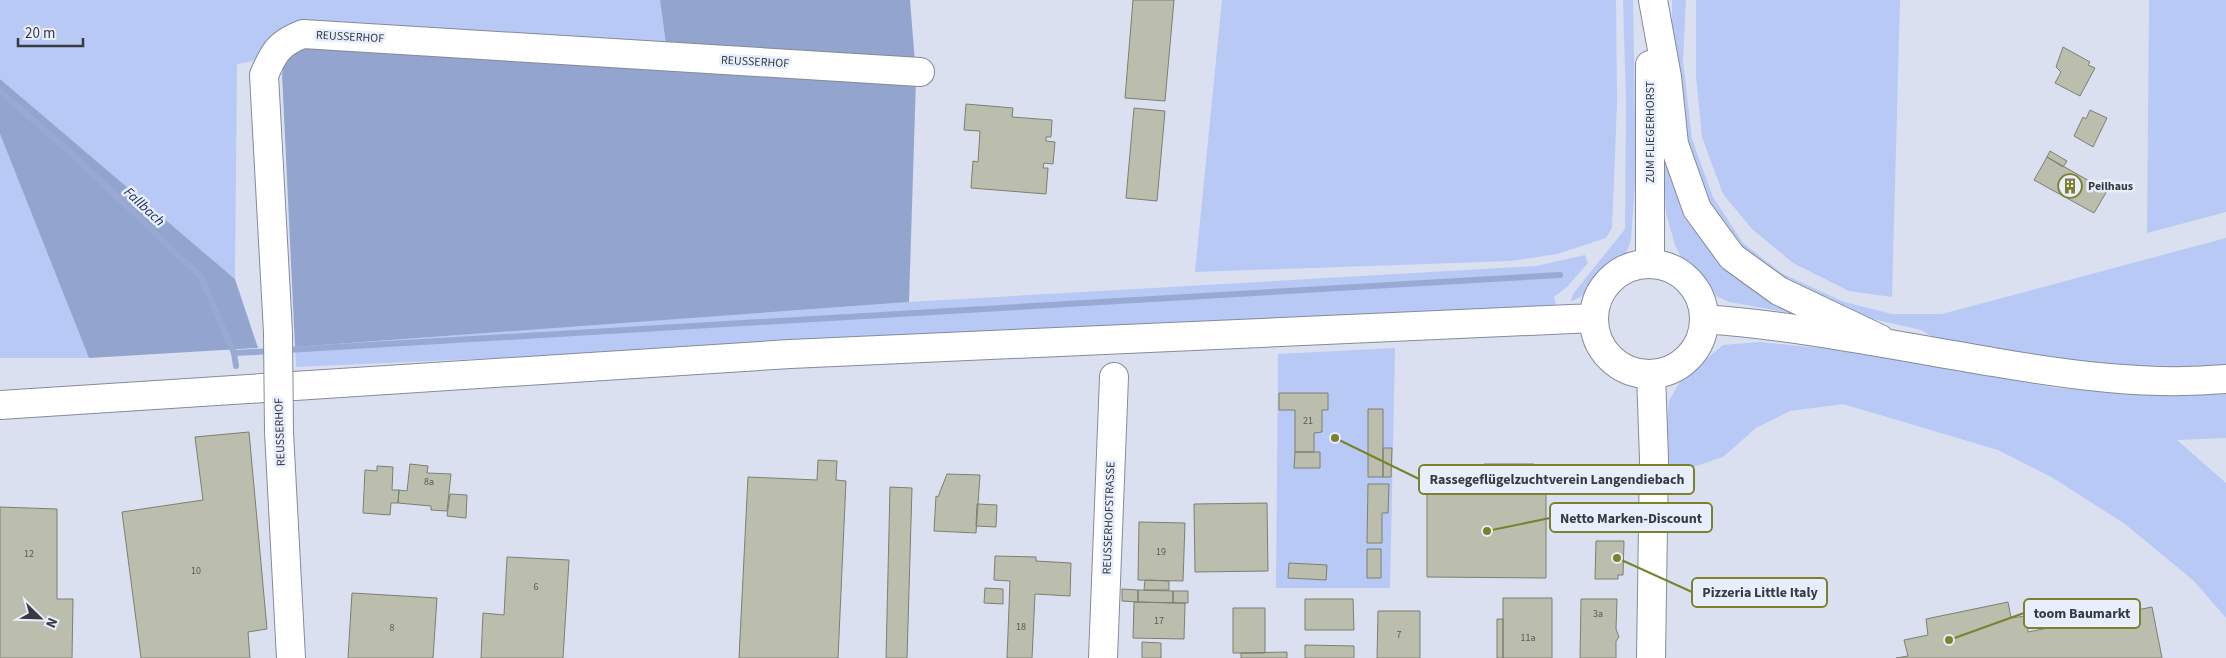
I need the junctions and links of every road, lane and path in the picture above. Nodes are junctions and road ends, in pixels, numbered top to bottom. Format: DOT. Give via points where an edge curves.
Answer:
graph roads {
  1 [pos="1649,0"];
  2 [pos="1653,0"];
  3 [pos="920,72"];
  4 [pos="1650,264"];
  5 [pos="1594,318"];
  6 [pos="1704,319"];
  7 [pos="1895,346"];
  8 [pos="1651,374"];
  9 [pos="1114,377"];
  10 [pos="2226,379"];
  11 [pos="0,386"];
  12 [pos="222,390"];
  13 [pos="0,405"];
  14 [pos="291,658"];
  15 [pos="1103,658"];
  16 [pos="1651,658"];
  1 -- 4 [label="main road, ZUM FLIEGERHORST"];
  2 -- 7 [label="main road" via="1667,77 1674,144 1697,209 1732,257 1778,291"];
  3 -- 14 [label="main road, REUSSERHOF, bridge" via="304,34 287,40 273,54 264,75"];
  4 -- 5 [label="main road" via="1633,266 1617,274 1597,301"];
  4 -- 6 [label="main road" via="1682,274 1702,302"];
  5 -- 8 [label="main road" via="1597,336 1605,352 1634,372"];
  5 -- 12 [label="main road" via="790,354"];
  6 -- 7 [label="main road" via="1763,323"];
  6 -- 8 [label="main road" via="1702,336 1694,351 1668,371"];
  7 -- 10 [label="main road" via="2069,374 2192,382"];
  8 -- 16 [label="main road" via="1654,459"];
  9 -- 15 [label="main road, REUSSERHOFSTRASSE"];
  11 -- 12 [label="main road"];
  12 -- 13 [label="main road"];
}
